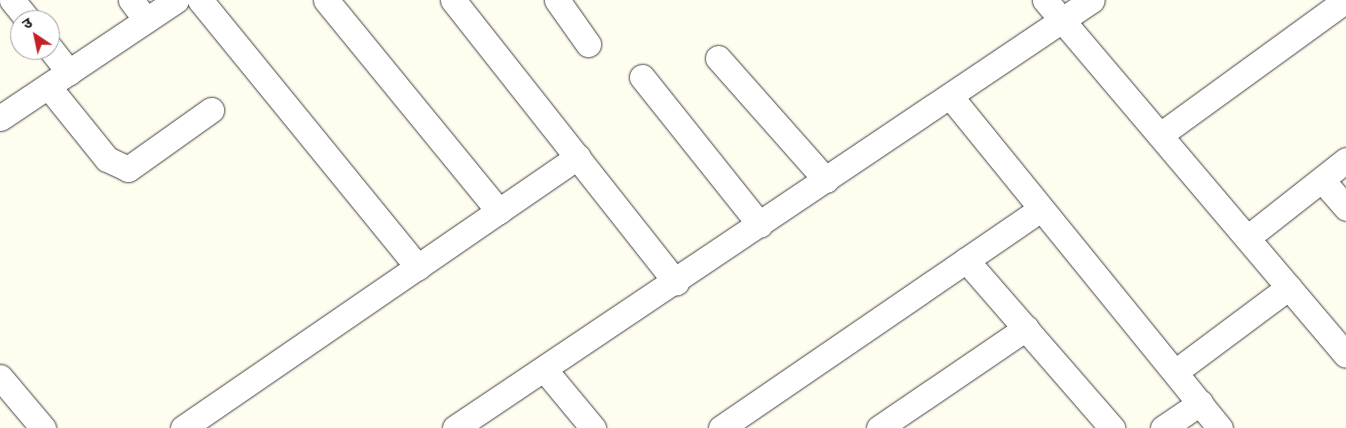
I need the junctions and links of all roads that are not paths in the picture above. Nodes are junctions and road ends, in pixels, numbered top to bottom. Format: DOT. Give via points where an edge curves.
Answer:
graph roads {
  1 [pos="12,0"];
  2 [pos="131,0"];
  3 [pos="176,0"];
  4 [pos="200,0"];
  5 [pos="326,0"];
  6 [pos="453,0"];
  7 [pos="557,0"];
  8 [pos="1045,0"];
  9 [pos="1092,0"];
  10 [pos="1342,9"];
  11 [pos="20,10"];
  12 [pos="146,20"];
  13 [pos="1062,20"];
  14 [pos="588,44"];
  15 [pos="718,58"];
  16 [pos="60,60"];
  17 [pos="69,72"];
  18 [pos="642,77"];
  19 [pos="48,86"];
  20 [pos="950,96"];
  21 [pos="210,110"];
  22 [pos="0,118"];
  23 [pos="1160,135"];
  24 [pos="578,157"];
  25 [pos="1346,160"];
  26 [pos="826,180"];
  27 [pos="1322,180"];
  28 [pos="1346,208"];
  29 [pos="1041,209"];
  30 [pos="499,211"];
  31 [pos="760,225"];
  32 [pos="1247,238"];
  33 [pos="966,260"];
  34 [pos="418,267"];
  35 [pos="676,282"];
  36 [pos="1288,287"];
  37 [pos="1026,328"];
  38 [pos="1346,356"];
  39 [pos="544,369"];
  40 [pos="1175,372"];
  41 [pos="0,377"];
  42 [pos="1200,403"];
  43 [pos="463,426"];
  44 [pos="728,426"];
  45 [pos="43,428"];
  46 [pos="183,428"];
  47 [pos="593,428"];
  48 [pos="879,428"];
  49 [pos="1112,428"];
  50 [pos="1163,428"];
  51 [pos="1220,428"];
  1 -- 11 [label="street"];
  2 -- 12 [label="street"];
  3 -- 12 [label="street"];
  4 -- 34 [label="street"];
  5 -- 30 [label="street"];
  6 -- 24 [label="street"];
  7 -- 14 [label="street"];
  8 -- 13 [label="street"];
  9 -- 13 [label="street"];
  10 -- 23 [label="street"];
  12 -- 17 [label="street"];
  13 -- 20 [label="street"];
  13 -- 23 [label="street"];
  15 -- 26 [label="street"];
  16 -- 17 [label="street"];
  17 -- 19 [label="street"];
  18 -- 31 [label="street"];
  19 -- 21 [label="street" via="107,159 128,169"];
  19 -- 22 [label="street"];
  20 -- 26 [label="street"];
  20 -- 29 [label="street"];
  23 -- 32 [label="street"];
  24 -- 30 [label="street"];
  24 -- 35 [label="street"];
  25 -- 27 [label="street"];
  26 -- 31 [label="street"];
  27 -- 28 [label="street"];
  27 -- 32 [label="street"];
  29 -- 33 [label="street"];
  29 -- 40 [label="street"];
  30 -- 34 [label="street"];
  31 -- 35 [label="street"];
  32 -- 36 [label="street"];
  33 -- 37 [label="street"];
  33 -- 44 [label="street"];
  34 -- 46 [label="street"];
  35 -- 39 [label="street"];
  36 -- 38 [label="street"];
  36 -- 40 [label="street"];
  37 -- 48 [label="street"];
  37 -- 49 [label="street"];
  39 -- 43 [label="street"];
  39 -- 47 [label="street"];
  40 -- 42 [label="street"];
  41 -- 45 [label="street"];
  42 -- 50 [label="street"];
  42 -- 51 [label="street"];
}
